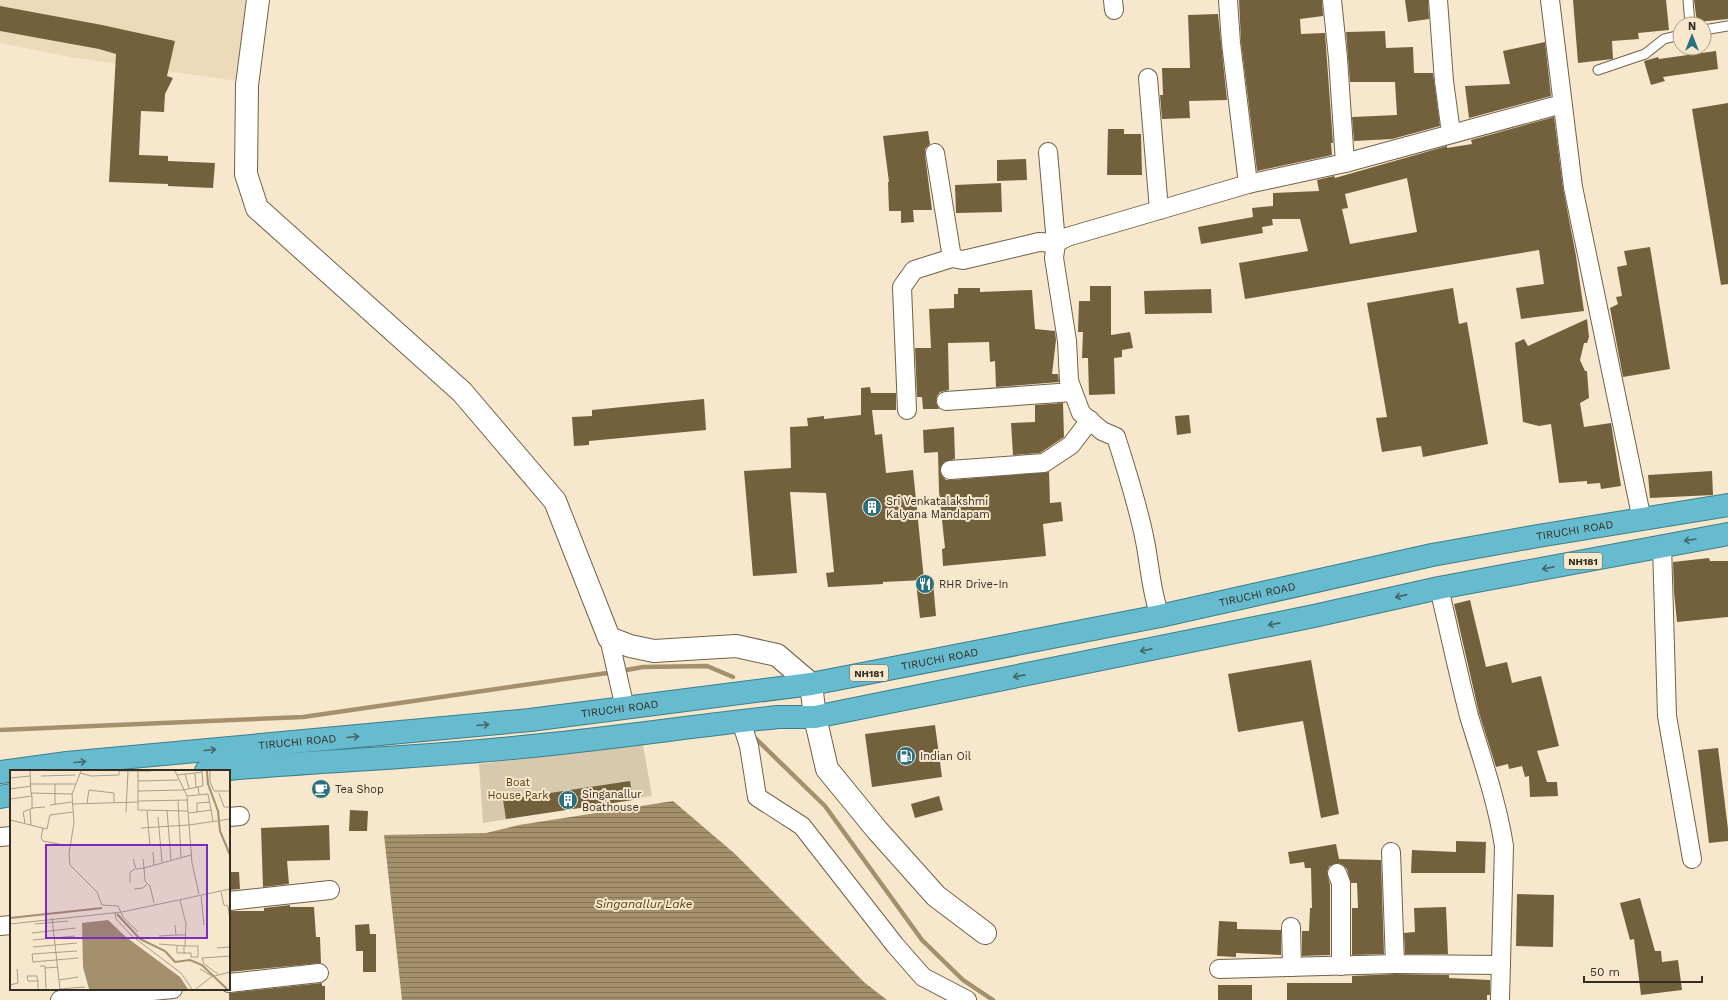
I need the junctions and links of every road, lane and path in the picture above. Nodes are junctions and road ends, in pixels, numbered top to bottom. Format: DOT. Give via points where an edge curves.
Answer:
graph roads {
  1 [pos="258,0"];
  2 [pos="1228,0"];
  3 [pos="1332,0"];
  4 [pos="1438,0"];
  5 [pos="1550,0"];
  6 [pos="1688,0"];
  7 [pos="1689,16"];
  8 [pos="1728,26"];
  9 [pos="1712,29"];
  10 [pos="1672,36"];
  11 [pos="1598,70"];
  12 [pos="1148,78"];
  13 [pos="1562,104"];
  14 [pos="1451,133"];
  15 [pos="1048,152"];
  16 [pos="935,153"];
  17 [pos="1345,163"];
  18 [pos="1248,184"];
  19 [pos="1159,210"];
  20 [pos="1056,243"];
  21 [pos="952,258"];
  22 [pos="1073,392"];
  23 [pos="946,401"];
  24 [pos="907,410"];
  25 [pos="1090,420"];
  26 [pos="950,470"];
  27 [pos="1728,505"];
  28 [pos="1642,520"];
  29 [pos="1728,534"];
  30 [pos="1662,545"];
  31 [pos="1439,588"];
  32 [pos="1160,616"];
  33 [pos="609,638"];
  34 [pos="811,684"];
  35 [pos="625,708"];
  36 [pos="815,717"];
  37 [pos="741,721"];
  38 [pos="15,770"];
  39 [pos="216,770"];
  40 [pos="10,771"];
  41 [pos="0,772"];
  42 [pos="10,795"];
  43 [pos="0,797"];
  44 [pos="10,836"];
  45 [pos="0,837"];
  46 [pos="1391,852"];
  47 [pos="1692,859"];
  48 [pos="1337,873"];
  49 [pos="330,890"];
  50 [pos="230,901"];
  51 [pos="10,925"];
  52 [pos="0,926"];
  53 [pos="1291,927"];
  54 [pos="985,933"];
  55 [pos="1394,964"];
  56 [pos="1501,965"];
  57 [pos="1342,966"];
  58 [pos="1292,967"];
  59 [pos="1219,969"];
  60 [pos="319,973"];
  61 [pos="230,983"];
  62 [pos="161,990"];
  63 [pos="99,995"];
  64 [pos="60,1000"];
  65 [pos="967,1000"];
  66 [pos="1500,1000"];
  1 -- 33 [label="street" via="247,86 246,174 257,208 462,392 555,501"];
  2 -- 18 [label="street"];
  3 -- 17 [label="street"];
  4 -- 14 [label="street"];
  5 -- 13 [label="street"];
  6 -- 7 [label="lane"];
  8 -- 9 [label="lane"];
  10 -- 11 [label="lane" via="1664,38 1645,54"];
  12 -- 19 [label="street"];
  13 -- 14 [label="street"];
  13 -- 28 [label="street" via="1573,187"];
  14 -- 17 [label="street"];
  15 -- 20 [label="street"];
  16 -- 21 [label="street"];
  17 -- 18 [label="street"];
  18 -- 19 [label="street"];
  19 -- 20 [label="street" via="1067,237"];
  20 -- 21 [label="street" via="1039,242 963,260"];
  20 -- 22 [label="street" via="1054,258 1067,341 1069,381"];
  21 -- 24 [label="street" via="914,270 902,287"];
  22 -- 23 [label="street"];
  22 -- 25 [label="street" via="1081,413"];
  25 -- 26 [label="street" via="1071,445 1044,463"];
  25 -- 32 [label="street" via="1102,431 1116,438 1145,540 1155,602"];
  27 -- 28 [label="highway, TIRUCHI ROAD / NH181"];
  28 -- 32 [label="highway, TIRUCHI ROAD / NH181" via="1432,555"];
  29 -- 30 [label="highway, NH181, one-way"];
  30 -- 31 [label="highway, NH181, one-way"];
  30 -- 47 [label="street" via="1667,716"];
  31 -- 36 [label="highway, NH181, one-way" via="1314,616"];
  31 -- 56 [label="street" via="1466,705 1501,827 1504,846"];
  32 -- 34 [label="highway, TIRUCHI ROAD / NH181"];
  33 -- 34 [label="street" via="654,651 736,646 776,655"];
  33 -- 35 [label="street"];
  34 -- 35 [label="highway, TIRUCHI ROAD / NH181"];
  34 -- 36 [label="street"];
  38 -- 35 [label="highway, TIRUCHI ROAD / NH181, one-way" via="530,720"];
  36 -- 37 [label="highway, NH181"];
  36 -- 54 [label="street" via="827,769 936,896"];
  37 -- 39 [label="highway, NH181" via="522,747"];
  37 -- 65 [label="street" via="749,746 757,796 802,826 923,978"];
  41 -- 40 [label="highway, TIRUCHI ROAD / NH181, one-way"];
  42 -- 43 [label="highway"];
  44 -- 45 [label="street"];
  46 -- 55 [label="street"];
  48 -- 57 [label="street" via="1342,883"];
  49 -- 50 [label="street"];
  51 -- 52 [label="street"];
  53 -- 58 [label="street"];
  55 -- 56 [label="street"];
  55 -- 57 [label="street"];
  56 -- 66 [label="street"];
  57 -- 58 [label="street"];
  58 -- 59 [label="street"];
  60 -- 61 [label="street"];
  62 -- 63 [label="street"];
  63 -- 64 [label="street"];
}
